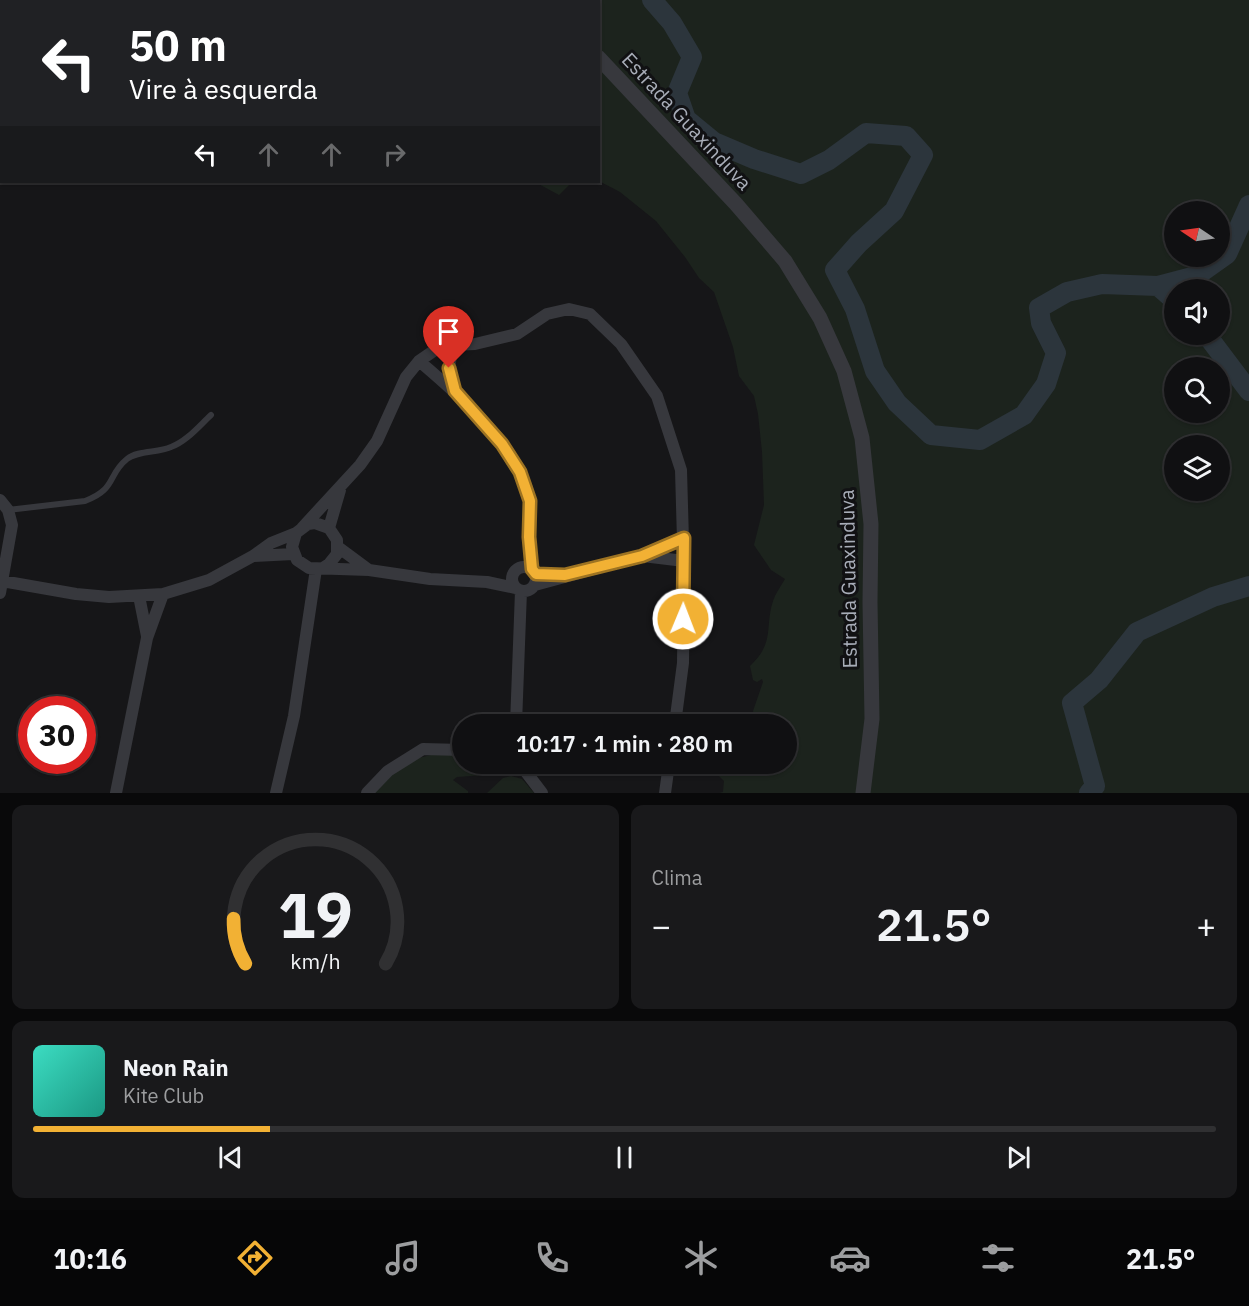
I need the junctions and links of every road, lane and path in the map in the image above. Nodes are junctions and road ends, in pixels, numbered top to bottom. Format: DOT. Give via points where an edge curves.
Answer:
graph roads {
  1 [pos="600,59"];
  2 [pos="453,345"];
  3 [pos="419,361"];
  4 [pos="455,391"];
  5 [pos="211,415"];
  6 [pos="342,486"];
  7 [pos="0,500"];
  8 [pos="8,510"];
  9 [pos="329,528"];
  10 [pos="299,530"];
  11 [pos="684,538"];
  12 [pos="338,547"];
  13 [pos="294,554"];
  14 [pos="253,556"];
  15 [pos="642,556"];
  16 [pos="684,561"];
  17 [pos="320,568"];
  18 [pos="369,570"];
  19 [pos="526,579"];
  20 [pos="1,587"];
  21 [pos="163,594"];
  22 [pos="139,596"];
  23 [pos="147,638"];
  24 [pos="516,714"];
  25 [pos="676,714"];
  26 [pos="452,750"];
  27 [pos="528,774"];
  28 [pos="668,774"];
  29 [pos="116,793"];
  30 [pos="276,793"];
  31 [pos="367,793"];
  32 [pos="543,793"];
  33 [pos="665,793"];
  34 [pos="863,793"];
  1 -- 34 [label="street, Estrada Guaxinduva" via="785,261 820,318 844,371 862,438 872,524 872,719"];
  2 -- 3 [label="street" via="435,350"];
  2 -- 4 [label="street" via="449,368"];
  2 -- 11 [label="street" via="517,334 547,314 569,309 590,314 621,344 657,396 681,470"];
  3 -- 4 [label="street"];
  3 -- 6 [label="street" via="406,377 376,441"];
  4 -- 19 [label="street" via="502,444 520,472 530,501"];
  5 -- 8 [label="lane" via="173,447 128,458 108,488 97,496 86,501"];
  6 -- 9 [label="street"];
  6 -- 10 [label="street"];
  7 -- 8 [label="street"];
  8 -- 20 [label="street" via="12,525"];
  9 -- 10 [label="street" via="315,523"];
  9 -- 12 [label="street"];
  10 -- 13 [label="street" via="292,547"];
  10 -- 14 [label="street"];
  11 -- 15 [label="street"];
  11 -- 16 [label="street"];
  12 -- 17 [label="street" via="334,560"];
  12 -- 18 [label="street"];
  13 -- 14 [label="street"];
  13 -- 17 [label="street" via="302,565"];
  14 -- 21 [label="street" via="209,580"];
  15 -- 16 [label="street"];
  15 -- 19 [label="street" via="565,575"];
  16 -- 25 [label="street" via="683,663"];
  17 -- 18 [label="street"];
  17 -- 30 [label="street"];
  18 -- 19 [label="street" via="429,579"];
  19 -- 24 [label="street"];
  20 -- 22 [label="street"];
  21 -- 22 [label="street"];
  21 -- 23 [label="street"];
  22 -- 23 [label="street"];
  23 -- 29 [label="street"];
  26 -- 31 [label="street" via="423,749 388,771"];
  27 -- 32 [label="street"];
  28 -- 33 [label="street"];
}
